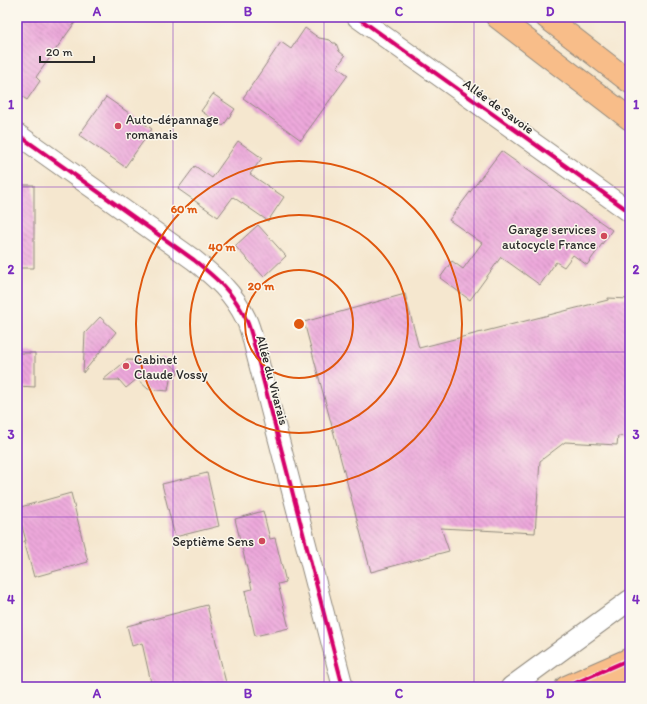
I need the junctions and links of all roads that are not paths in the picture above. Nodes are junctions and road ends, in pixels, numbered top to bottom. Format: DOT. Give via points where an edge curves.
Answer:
graph roads {
  1 [pos="357,17"];
  2 [pos="497,17"];
  3 [pos="546,17"];
  4 [pos="630,82"];
  5 [pos="630,119"];
  6 [pos="17,134"];
  7 [pos="630,212"];
  8 [pos="630,600"];
  9 [pos="630,659"];
  10 [pos="630,676"];
  11 [pos="343,687"];
  12 [pos="511,687"];
  13 [pos="566,687"];
  14 [pos="604,687"];
  1 -- 7 [label="street, Allée de Savoie"];
  2 -- 5 [label="main road"];
  3 -- 4 [label="main road"];
  6 -- 11 [label="street, Allée du Vivarais" via="194,260 221,283 237,304 246,320 256,352"];
  8 -- 12 [label="street"];
  9 -- 13 [label="main road"];
  10 -- 14 [label="main road"];
}
